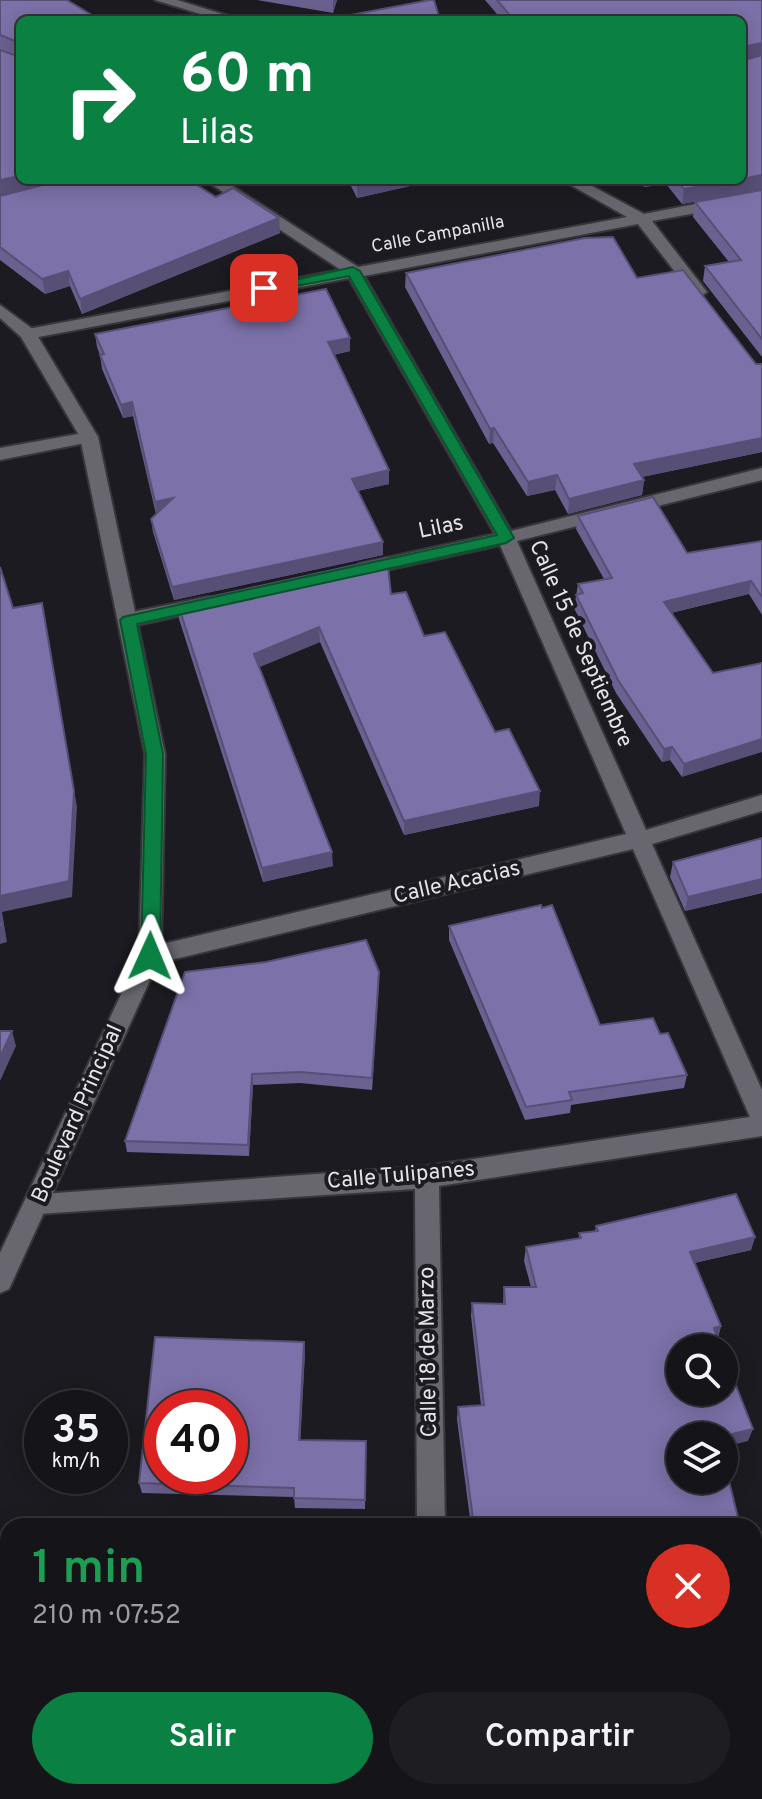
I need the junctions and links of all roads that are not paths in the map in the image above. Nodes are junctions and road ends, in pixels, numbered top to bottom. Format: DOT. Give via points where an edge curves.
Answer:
graph roads {
  1 [pos="162,0"];
  2 [pos="220,16"];
  3 [pos="219,184"];
  4 [pos="577,184"];
  5 [pos="762,196"];
  6 [pos="641,218"];
  7 [pos="353,271"];
  8 [pos="706,301"];
  9 [pos="0,310"];
  10 [pos="28,334"];
  11 [pos="89,437"];
  12 [pos="0,454"];
  13 [pos="762,474"];
  14 [pos="506,538"];
  15 [pos="340,574"];
  16 [pos="234,597"];
  17 [pos="128,620"];
  18 [pos="762,803"];
  19 [pos="641,839"];
  20 [pos="150,956"];
  21 [pos="762,1117"];
  22 [pos="762,1126"];
  23 [pos="427,1177"];
  24 [pos="38,1203"];
  25 [pos="0,1281"];
  26 [pos="431,1518"];
  1 -- 2 [label="street"];
  3 -- 7 [label="street, Calle 15 de Septiembre"];
  4 -- 6 [label="street"];
  5 -- 6 [label="street, Calle Campanilla"];
  6 -- 7 [label="street, Calle Campanilla"];
  6 -- 8 [label="street"];
  7 -- 10 [label="street, Calle Campanilla"];
  7 -- 14 [label="street, Calle 15 de Septiembre"];
  9 -- 10 [label="street, Boulevard Principal"];
  10 -- 11 [label="street, Boulevard Principal"];
  11 -- 12 [label="street"];
  11 -- 17 [label="street, Boulevard Principal"];
  13 -- 14 [label="street, Lilas"];
  14 -- 15 [label="street, Lilas"];
  14 -- 19 [label="street, Calle 15 de Septiembre"];
  16 -- 17 [label="street"];
  17 -- 20 [label="street, Boulevard Principal" via="155,754"];
  18 -- 19 [label="street, Calle Acacias"];
  19 -- 20 [label="street, Calle Acacias"];
  19 -- 21 [label="street, Calle 15 de Septiembre"];
  20 -- 24 [label="street, Boulevard Principal"];
  22 -- 23 [label="street, Calle Tulipanes"];
  23 -- 24 [label="street, Calle Tulipanes"];
  23 -- 26 [label="street, Calle 18 de Marzo"];
  24 -- 25 [label="street, Boulevard Principal"];
}
